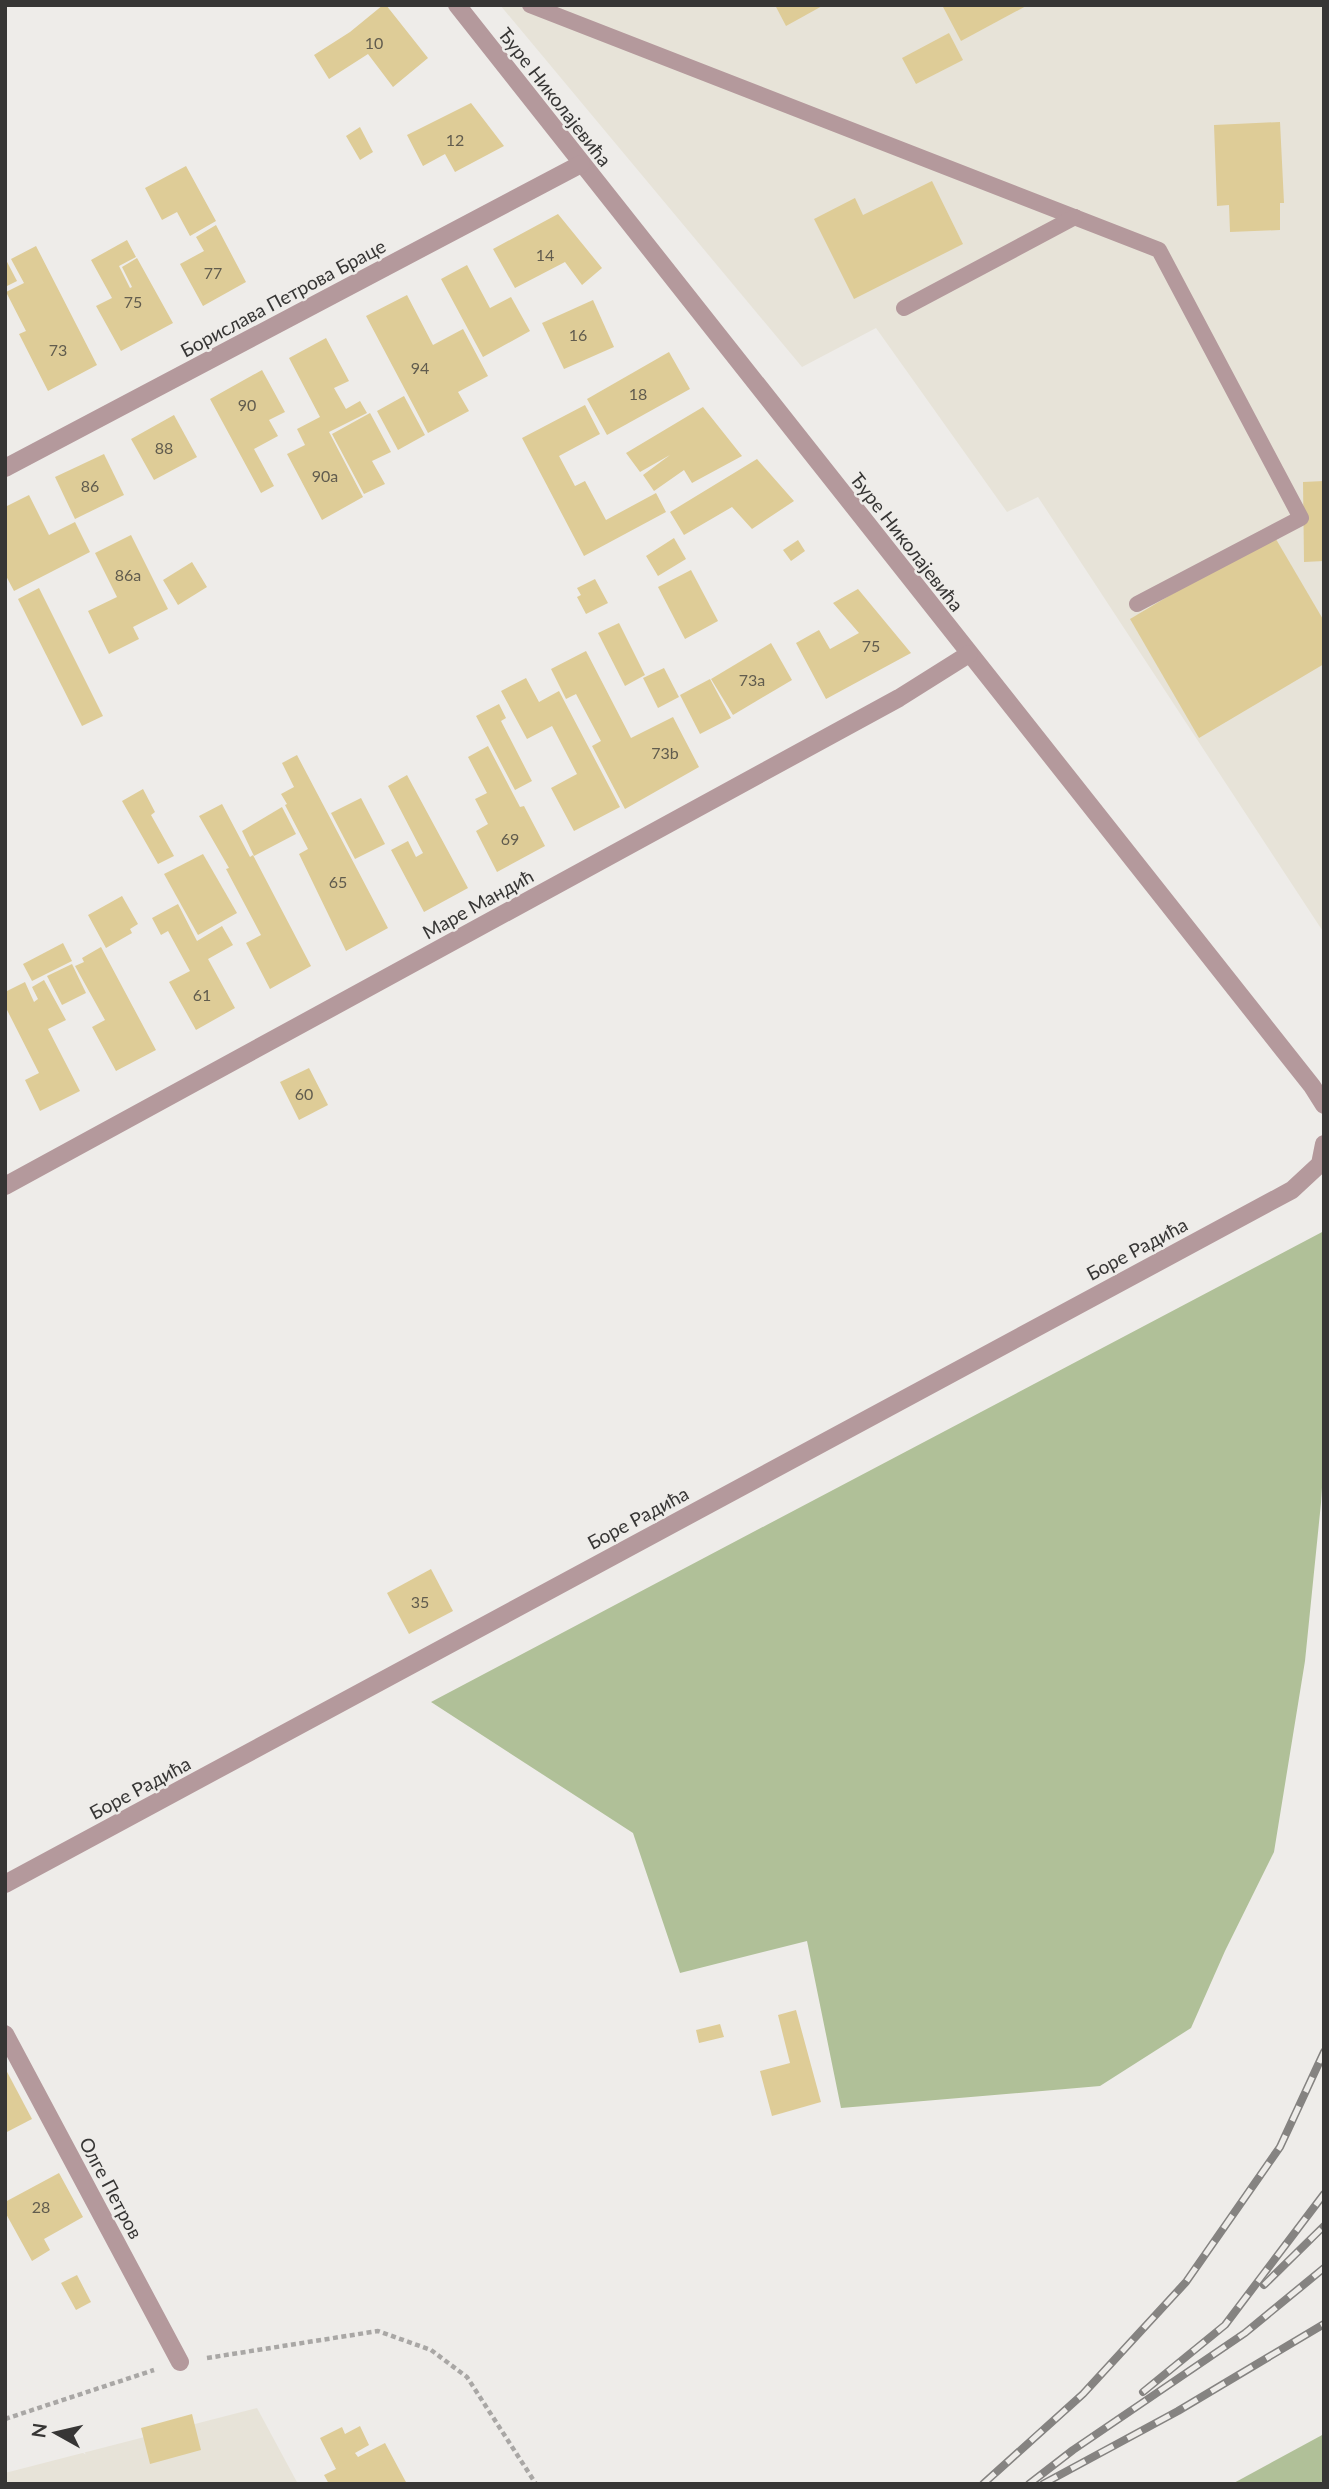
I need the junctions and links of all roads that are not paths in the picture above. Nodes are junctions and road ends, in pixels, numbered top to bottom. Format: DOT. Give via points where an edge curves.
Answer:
graph roads {
  1 [pos="457,5"];
  2 [pos="530,5"];
  3 [pos="581,164"];
  4 [pos="1075,217"];
  5 [pos="904,308"];
  6 [pos="5,468"];
  7 [pos="1138,604"];
  8 [pos="969,654"];
  9 [pos="1324,1105"];
  10 [pos="1324,1144"];
  11 [pos="5,1186"];
  12 [pos="5,1884"];
  13 [pos="5,2035"];
  14 [pos="180,2362"];
  1 -- 3 [label="street, Ђуре Николајевића"];
  2 -- 4 [label="lane"];
  3 -- 6 [label="street, Борислава Петрова Браце"];
  3 -- 8 [label="street, Ђуре Николајевића"];
  4 -- 5 [label="lane"];
  4 -- 7 [label="lane" via="1159,250 1301,518"];
  8 -- 9 [label="street, Ђуре Николајевића"];
  8 -- 11 [label="street, Маре Мандић" via="899,698"];
  10 -- 12 [label="street, Боре Радића" via="1320,1164 1292,1190"];
  13 -- 14 [label="street, Олге Петров"];
}
